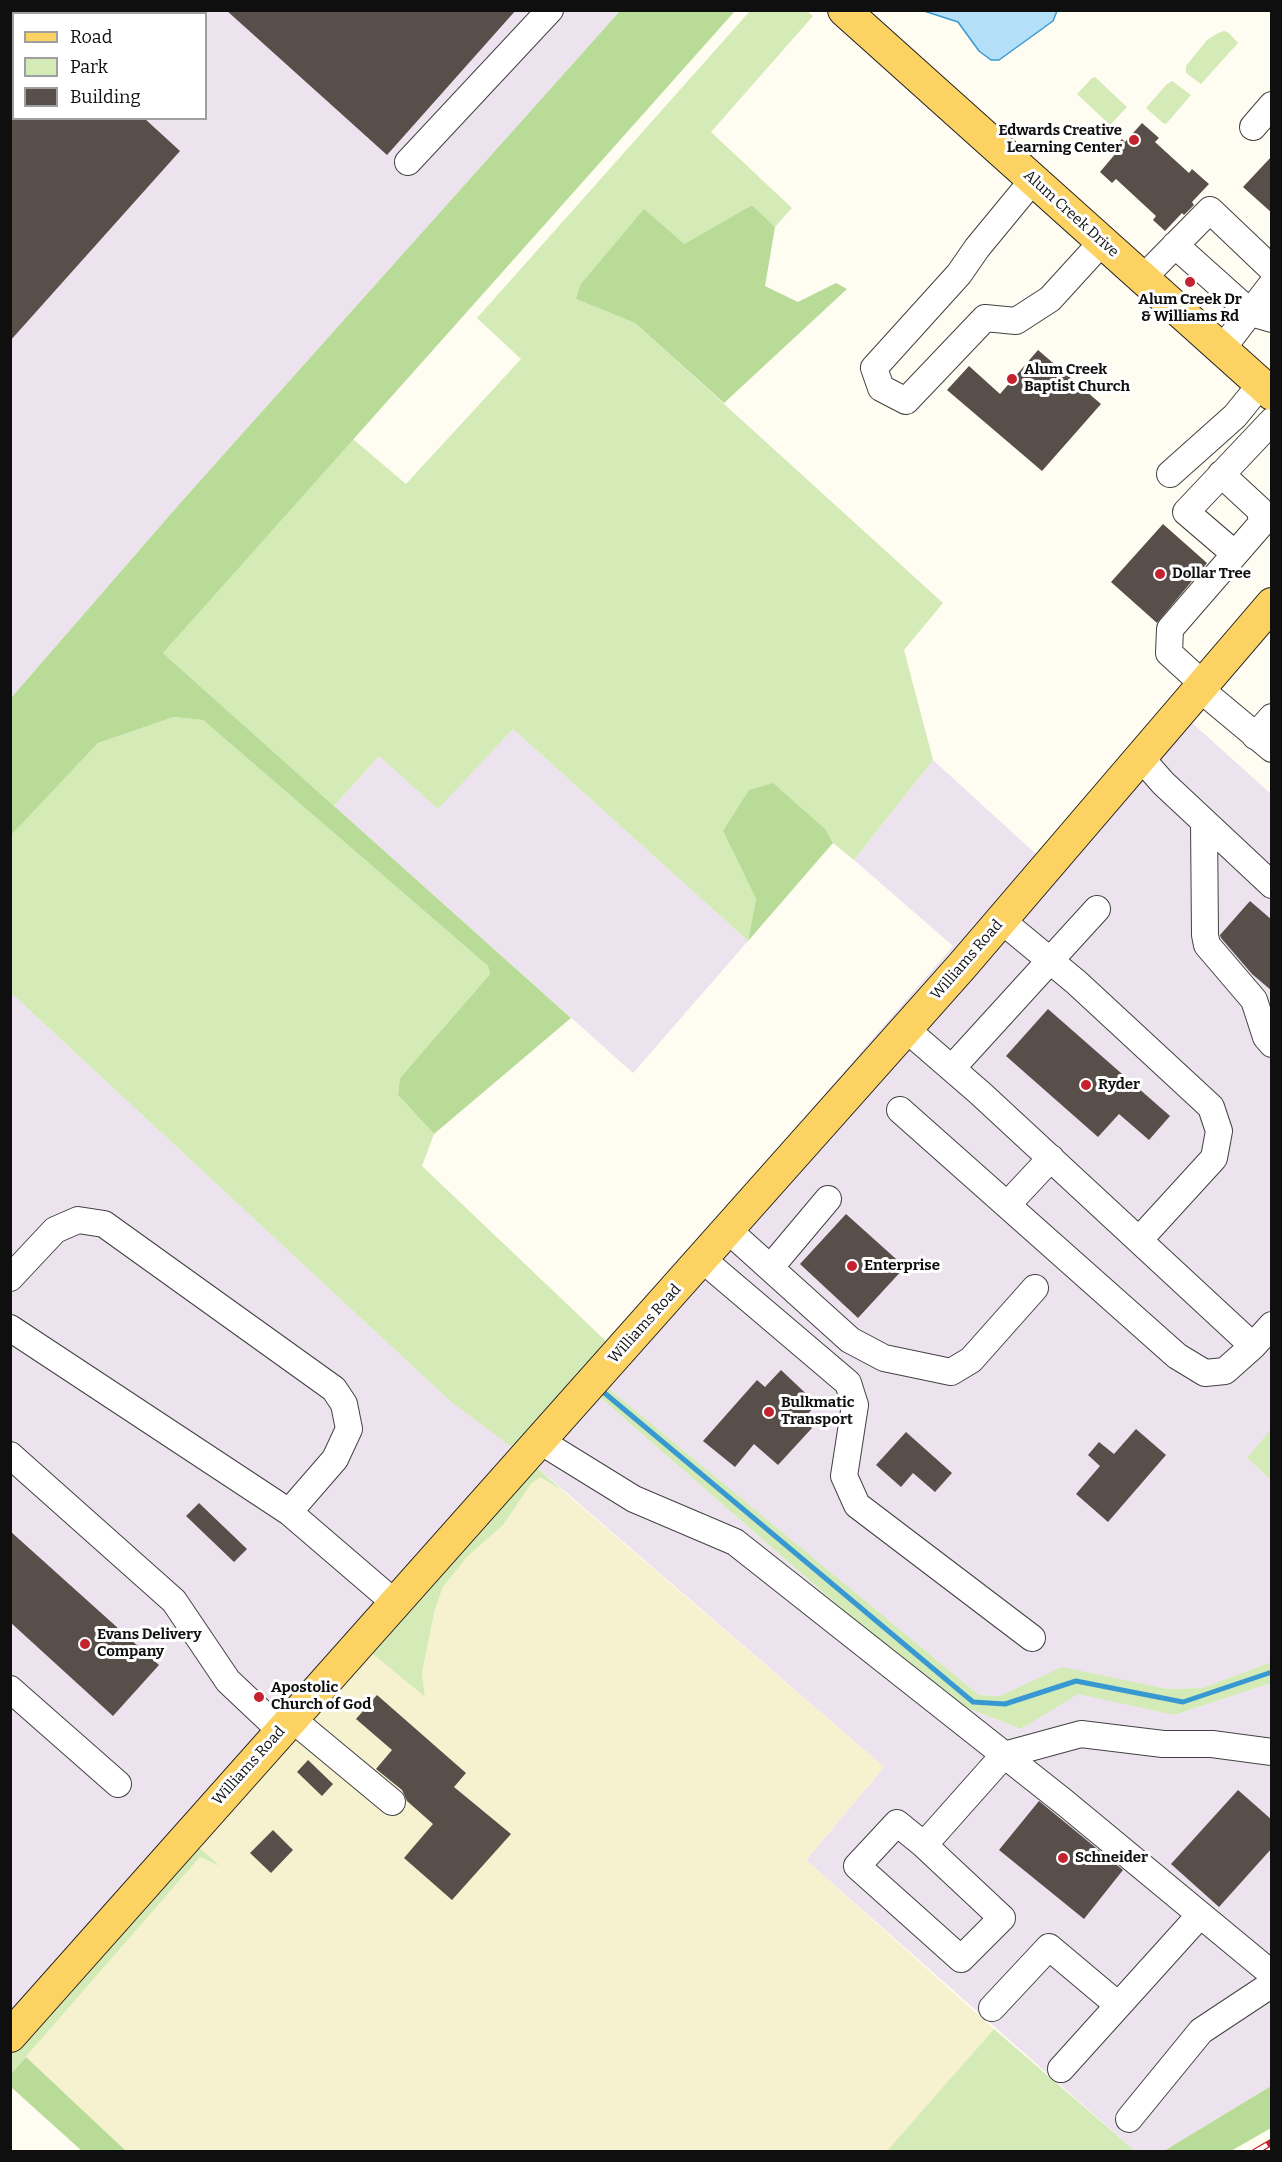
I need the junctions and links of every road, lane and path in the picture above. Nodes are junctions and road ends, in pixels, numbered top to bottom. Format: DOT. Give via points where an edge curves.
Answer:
graph roads {
  1 [pos="550,10"];
  2 [pos="844,10"];
  3 [pos="1272,105"];
  4 [pos="1253,127"];
  5 [pos="408,162"];
  6 [pos="1034,180"];
  7 [pos="1102,242"];
  8 [pos="1175,245"];
  9 [pos="1272,269"];
  10 [pos="1143,278"];
  11 [pos="1272,284"];
  12 [pos="1262,316"];
  13 [pos="1222,349"];
  14 [pos="1266,389"];
  15 [pos="1272,421"];
  16 [pos="1170,474"];
  17 [pos="1221,474"];
  18 [pos="1235,554"];
  19 [pos="1272,604"];
  20 [pos="1202,687"];
  21 [pos="1266,734"];
  22 [pos="1141,758"];
  23 [pos="1204,822"];
  24 [pos="1272,885"];
  25 [pos="1097,909"];
  26 [pos="1001,920"];
  27 [pos="1050,961"];
  28 [pos="1263,1007"];
  29 [pos="906,1029"];
  30 [pos="1272,1044"];
  31 [pos="952,1068"];
  32 [pos="900,1110"];
  33 [pos="1051,1158"];
  34 [pos="828,1198"];
  35 [pos="1007,1205"];
  36 [pos="728,1230"];
  37 [pos="1140,1239"];
  38 [pos="702,1259"];
  39 [pos="770,1268"];
  40 [pos="10,1278"];
  41 [pos="1035,1288"];
  42 [pos="1272,1324"];
  43 [pos="10,1328"];
  44 [pos="1253,1346"];
  45 [pos="540,1441"];
  46 [pos="10,1455"];
  47 [pos="289,1512"];
  48 [pos="395,1603"];
  49 [pos="1032,1638"];
  50 [pos="10,1689"];
  51 [pos="286,1725"];
  52 [pos="1272,1752"];
  53 [pos="1004,1755"];
  54 [pos="118,1784"];
  55 [pos="392,1802"];
  56 [pos="924,1845"];
  57 [pos="1200,1914"];
  58 [pos="1272,1974"];
  59 [pos="1272,1984"];
  60 [pos="1118,2005"];
  61 [pos="992,2008"];
  62 [pos="10,2036"];
  63 [pos="1061,2069"];
  64 [pos="1129,2119"];
  1 -- 5 [label="lane"];
  2 -- 6 [label="main road, Alum Creek Drive"];
  3 -- 4 [label="lane"];
  6 -- 7 [label="main road, Alum Creek Drive"];
  6 -- 7 [label="lane" via="959,274 874,368 881,388 906,401 985,318 1016,321 1050,299"];
  7 -- 10 [label="main road, Alum Creek Drive"];
  8 -- 9 [label="lane" via="1210,210"];
  8 -- 10 [label="lane"];
  8 -- 12 [label="lane"];
  10 -- 13 [label="main road, Alum Creek Drive"];
  11 -- 12 [label="lane"];
  12 -- 13 [label="lane"];
  13 -- 14 [label="main road, Alum Creek Drive"];
  14 -- 16 [label="lane"];
  15 -- 17 [label="lane"];
  17 -- 18 [label="lane" via="1260,510 1262,523"];
  17 -- 18 [label="lane" via="1186,512"];
  18 -- 20 [label="lane" via="1170,629 1169,653"];
  19 -- 20 [label="main road, Williams Road"];
  20 -- 21 [label="lane"];
  20 -- 22 [label="main road, Williams Road"];
  22 -- 23 [label="lane"];
  22 -- 26 [label="main road, Williams Road"];
  23 -- 24 [label="lane"];
  23 -- 28 [label="lane" via="1204,934 1208,945"];
  25 -- 27 [label="lane"];
  26 -- 27 [label="lane"];
  26 -- 29 [label="main road, Williams Road"];
  27 -- 31 [label="lane"];
  27 -- 37 [label="lane" via="1210,1107 1219,1131 1214,1158"];
  28 -- 30 [label="lane" via="1266,1037"];
  29 -- 31 [label="lane"];
  29 -- 36 [label="main road, Williams Road"];
  31 -- 33 [label="lane"];
  32 -- 35 [label="lane"];
  33 -- 35 [label="lane"];
  33 -- 37 [label="lane"];
  34 -- 39 [label="lane"];
  35 -- 44 [label="lane" via="1177,1356 1205,1373 1224,1371"];
  36 -- 38 [label="main road, Williams Road"];
  36 -- 39 [label="lane"];
  37 -- 44 [label="lane"];
  38 -- 45 [label="main road, Williams Road"];
  38 -- 49 [label="lane" via="848,1383 855,1404 844,1476 857,1506"];
  39 -- 41 [label="lane" via="850,1340 884,1358 951,1372 971,1360"];
  40 -- 47 [label="lane" via="55,1230 78,1220 104,1224 334,1389 345,1404 349,1429 335,1459"];
  42 -- 44 [label="lane"];
  43 -- 47 [label="lane"];
  45 -- 48 [label="main road, Williams Road"];
  45 -- 53 [label="lane" via="634,1499 735,1542"];
  46 -- 51 [label="lane" via="174,1601 228,1681"];
  47 -- 48 [label="lane"];
  48 -- 51 [label="main road, Williams Road"];
  50 -- 54 [label="lane"];
  51 -- 55 [label="lane"];
  51 -- 62 [label="main road, Williams Road"];
  52 -- 53 [label="lane" via="1081,1734"];
  53 -- 56 [label="lane"];
  53 -- 57 [label="lane"];
  56 -- 56 [label="lane" via="1002,1918 961,1959 857,1866 897,1823"];
  57 -- 58 [label="lane"];
  57 -- 60 [label="lane"];
  59 -- 64 [label="lane" via="1201,2031"];
  60 -- 61 [label="lane" via="1049,1947"];
  60 -- 63 [label="lane"];
}
